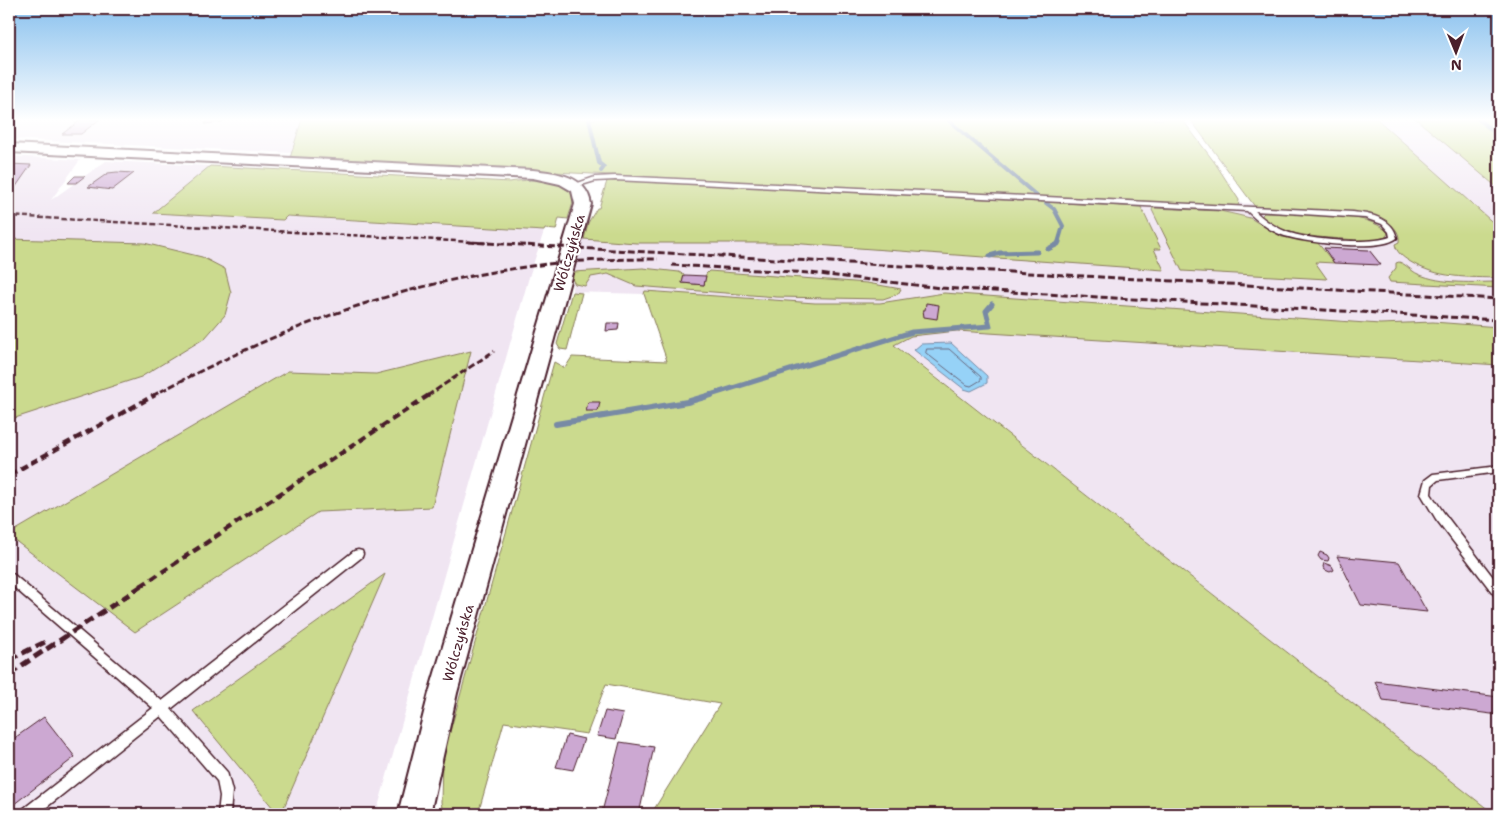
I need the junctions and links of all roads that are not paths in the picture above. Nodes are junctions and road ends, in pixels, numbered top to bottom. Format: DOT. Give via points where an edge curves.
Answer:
graph roads {
  1 [pos="196,157"];
  2 [pos="575,185"];
  3 [pos="1250,210"];
  4 [pos="1499,469"];
  5 [pos="358,554"];
  6 [pos="9,577"];
  7 [pos="1499,593"];
  8 [pos="162,708"];
  9 [pos="28,814"];
  10 [pos="224,814"];
  11 [pos="414,814"];
  1 -- 2 [label="street" via="526,174 551,176"];
  2 -- 3 [label="lane" via="594,179 615,178"];
  2 -- 11 [label="street, Wólczyńska" via="583,196 584,204 444,693"];
  3 -- 3 [label="lane" via="1265,224 1300,237 1378,243 1394,238 1393,231 1384,223 1361,215"];
  4 -- 7 [label="lane" via="1436,477 1428,483 1426,494"];
  5 -- 8 [label="lane"];
  6 -- 8 [label="lane"];
  8 -- 9 [label="lane"];
  8 -- 10 [label="lane" via="222,777 227,803"];
}
